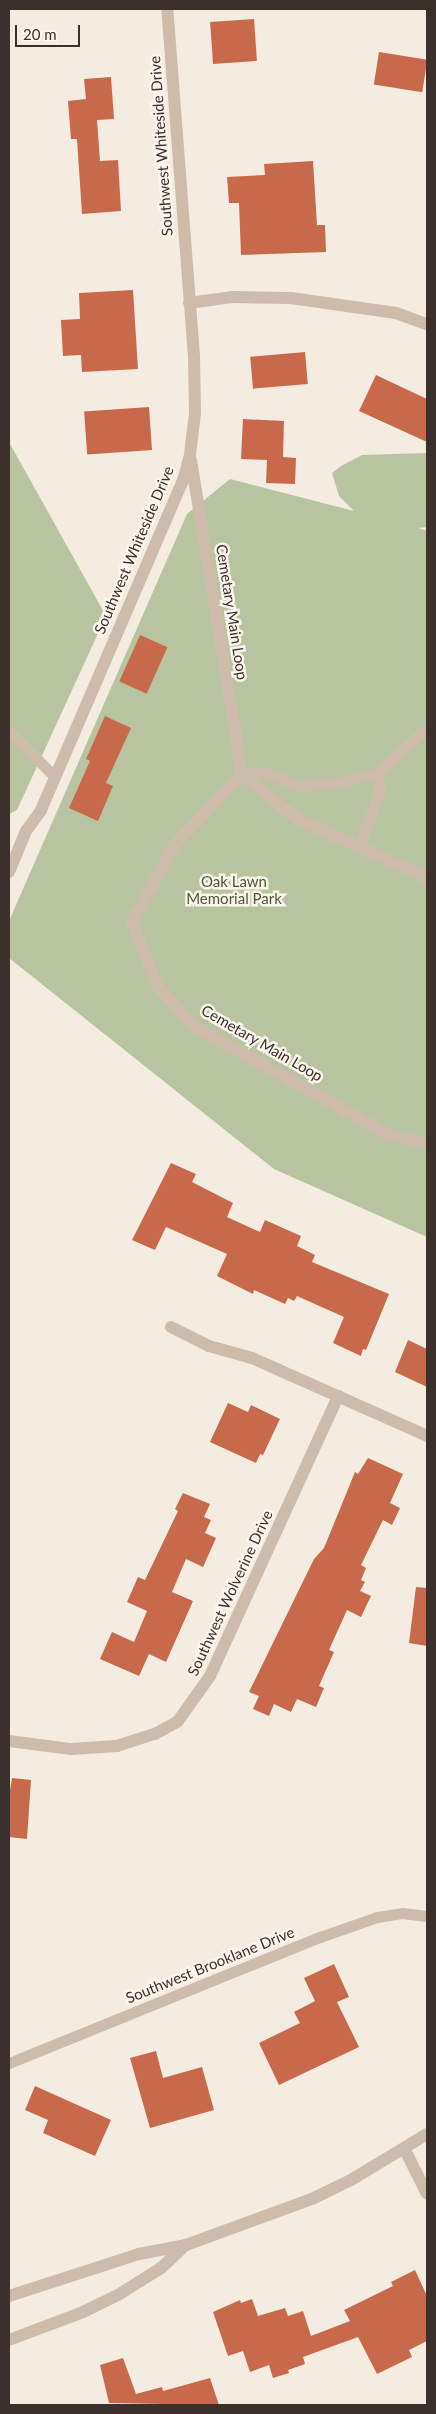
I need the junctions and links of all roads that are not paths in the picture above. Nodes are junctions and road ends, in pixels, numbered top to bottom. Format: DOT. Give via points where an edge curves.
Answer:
graph roads {
  1 [pos="168,9"];
  2 [pos="189,303"];
  3 [pos="427,324"];
  4 [pos="190,454"];
  5 [pos="427,728"];
  6 [pos="9,731"];
  7 [pos="242,774"];
  8 [pos="376,774"];
  9 [pos="54,776"];
  10 [pos="26,831"];
  11 [pos="9,845"];
  12 [pos="359,847"];
  13 [pos="9,872"];
  14 [pos="427,878"];
  15 [pos="427,1144"];
  16 [pos="171,1327"];
  17 [pos="338,1396"];
  18 [pos="427,1436"];
  19 [pos="9,1741"];
  20 [pos="427,1916"];
  21 [pos="9,2063"];
  22 [pos="427,2134"];
  23 [pos="404,2148"];
  24 [pos="427,2194"];
  25 [pos="186,2245"];
  26 [pos="9,2296"];
  27 [pos="9,2340"];
  1 -- 2 [label="street, Southwest Whiteside Drive"];
  2 -- 3 [label="street" via="232,297 291,298 377,309"];
  2 -- 4 [label="street, Southwest Whiteside Drive" via="195,413"];
  4 -- 7 [label="street, Cemetary Main Loop"];
  4 -- 9 [label="street, Southwest Whiteside Drive" via="183,481"];
  5 -- 8 [label="lane"];
  6 -- 9 [label="lane"];
  7 -- 8 [label="lane" via="268,773 298,786 335,783"];
  7 -- 12 [label="street" via="296,818"];
  7 -- 15 [label="street, Cemetary Main Loop" via="174,846 132,922 156,984 194,1026 387,1134"];
  8 -- 12 [label="lane" via="380,790"];
  9 -- 10 [label="street, Southwest Whiteside Drive" via="41,810"];
  10 -- 11 [label="street"];
  10 -- 13 [label="street, Southwest Whiteside Drive"];
  12 -- 14 [label="street"];
  16 -- 17 [label="street" via="208,1346 252,1358"];
  17 -- 18 [label="street"];
  17 -- 19 [label="street, Southwest Wolverine Drive" via="222,1652 204,1688 178,1721 155,1734 117,1746 71,1748"];
  20 -- 21 [label="lane, Southwest Brooklane Drive" via="402,1913 377,1917"];
  22 -- 23 [label="street"];
  23 -- 24 [label="street"];
  23 -- 25 [label="street" via="312,2199"];
  25 -- 26 [label="street" via="139,2254"];
  25 -- 27 [label="street" via="161,2268 118,2295"];
}
